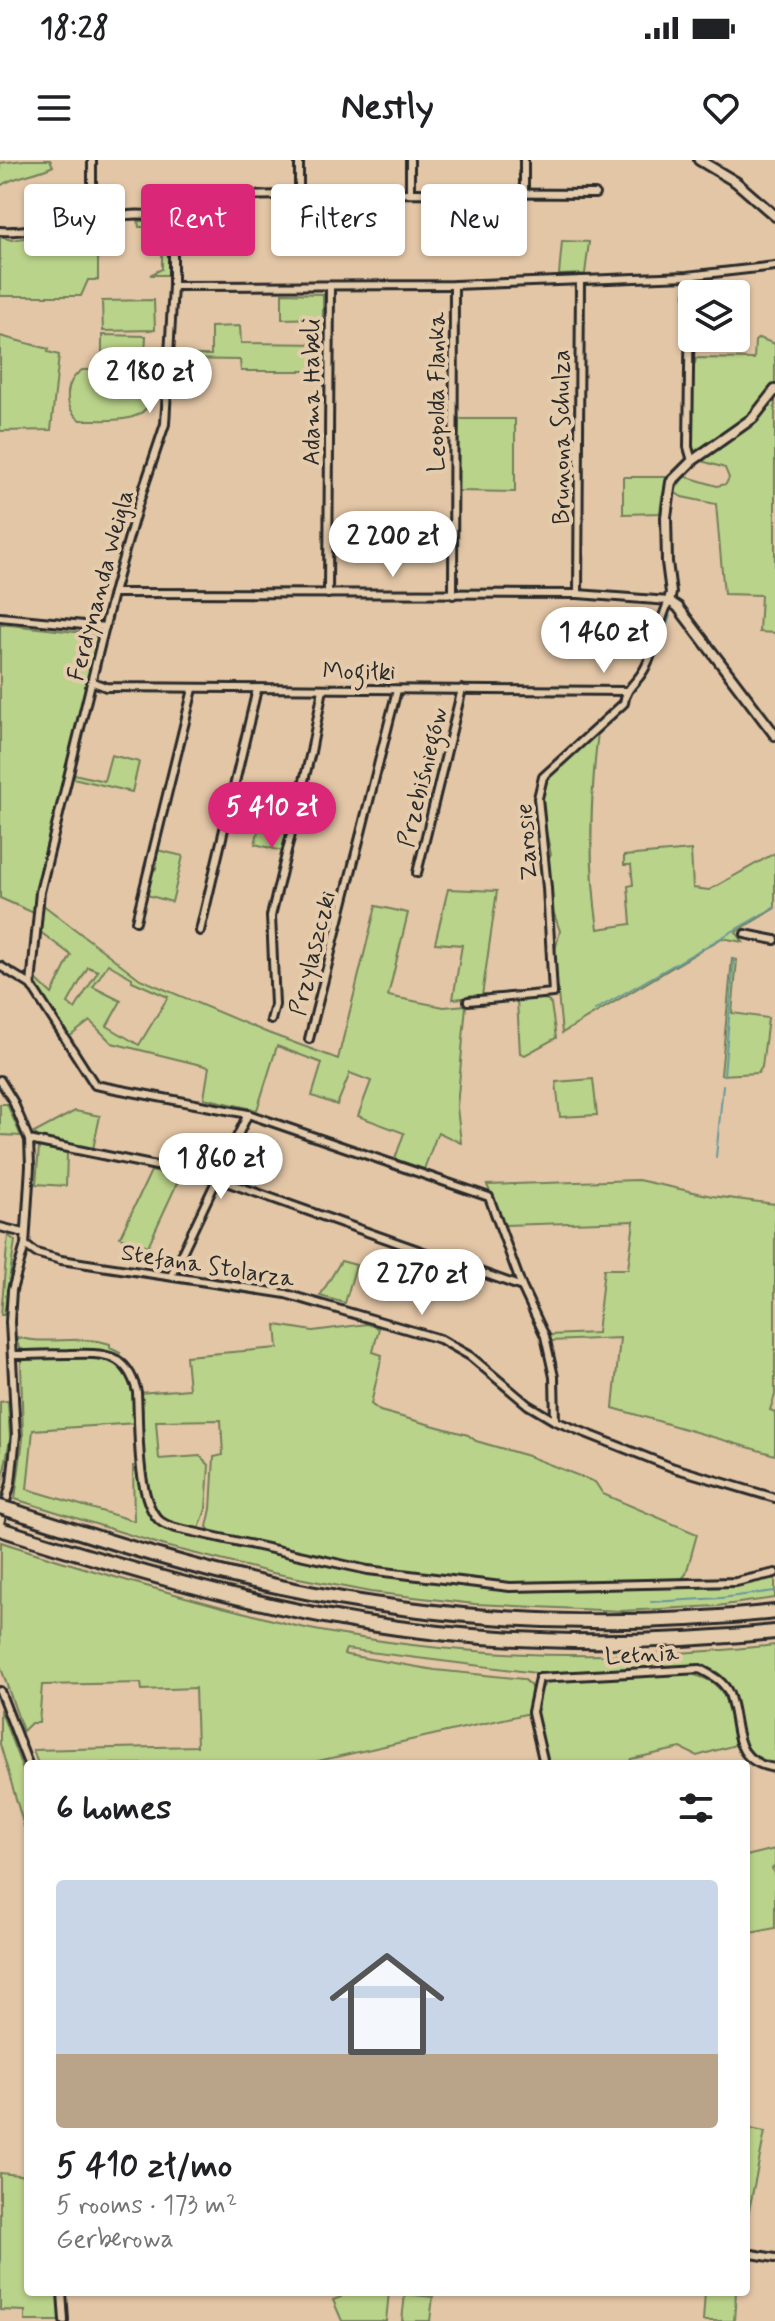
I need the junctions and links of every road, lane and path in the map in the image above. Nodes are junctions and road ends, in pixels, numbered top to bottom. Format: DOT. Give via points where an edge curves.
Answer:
graph roads {
  1 [pos="92,160"];
  2 [pos="299,160"];
  3 [pos="410,160"];
  4 [pos="524,160"];
  5 [pos="699,160"];
  6 [pos="92,184"];
  7 [pos="299,184"];
  8 [pos="524,184"];
  9 [pos="405,193"];
  10 [pos="410,193"];
  11 [pos="421,193"];
  12 [pos="527,193"];
  13 [pos="595,194"];
  14 [pos="775,216"];
  15 [pos="0,231"];
  16 [pos="24,231"];
  17 [pos="173,256"];
  18 [pos="775,266"];
  19 [pos="580,280"];
  20 [pos="454,285"];
  21 [pos="173,286"];
  22 [pos="330,286"];
  23 [pos="689,352"];
  24 [pos="775,390"];
  25 [pos="692,461"];
  26 [pos="113,593"];
  27 [pos="328,594"];
  28 [pos="578,594"];
  29 [pos="453,595"];
  30 [pos="669,601"];
  31 [pos="0,617"];
  32 [pos="105,627"];
  33 [pos="93,682"];
  34 [pos="193,689"];
  35 [pos="257,689"];
  36 [pos="323,689"];
  37 [pos="462,689"];
  38 [pos="397,690"];
  39 [pos="626,691"];
  40 [pos="775,735"];
  41 [pos="417,873"];
  42 [pos="136,921"];
  43 [pos="200,931"];
  44 [pos="745,934"];
  45 [pos="775,940"];
  46 [pos="0,966"];
  47 [pos="31,985"];
  48 [pos="468,1001"];
  49 [pos="271,1020"];
  50 [pos="309,1039"];
  51 [pos="0,1080"];
  52 [pos="248,1114"];
  53 [pos="29,1140"];
  54 [pos="215,1178"];
  55 [pos="0,1227"];
  56 [pos="24,1233"];
  57 [pos="25,1245"];
  58 [pos="171,1276"];
  59 [pos="522,1287"];
  60 [pos="13,1355"];
  61 [pos="555,1421"];
  62 [pos="775,1498"];
  63 [pos="6,1509"];
  64 [pos="2,1528"];
  65 [pos="775,1573"];
  66 [pos="775,1612"];
  67 [pos="775,1632"];
  68 [pos="0,1691"];
  69 [pos="26,1760"];
  70 [pos="543,1760"];
  71 [pos="775,1768"];
  72 [pos="750,2254"];
  73 [pos="775,2258"];
  74 [pos="62,2296"];
  75 [pos="64,2321"];
  1 -- 6 [label="street"];
  2 -- 7 [label="street"];
  3 -- 10 [label="street"];
  4 -- 8 [label="street"];
  5 -- 14 [label="street" via="736,182"];
  9 -- 10 [label="street"];
  10 -- 11 [label="street"];
  12 -- 13 [label="street"];
  15 -- 16 [label="street"];
  17 -- 21 [label="street, Ferdynanda Weigla"];
  18 -- 19 [label="street"];
  19 -- 20 [label="street"];
  19 -- 28 [label="street, Brunona Schulza"];
  20 -- 22 [label="street"];
  20 -- 29 [label="street, Leopolda Flanka"];
  21 -- 22 [label="street"];
  21 -- 26 [label="street, Ferdynanda Weigla" via="165,424"];
  22 -- 27 [label="street, Adama Habeli"];
  23 -- 25 [label="street"];
  24 -- 25 [label="street" via="753,418"];
  25 -- 30 [label="street" via="671,482 666,509"];
  26 -- 27 [label="street"];
  26 -- 32 [label="street, Ferdynanda Weigla"];
  27 -- 29 [label="street"];
  28 -- 29 [label="street"];
  28 -- 30 [label="street"];
  30 -- 39 [label="street, Zarosie" via="656,646"];
  30 -- 40 [label="street"];
  31 -- 32 [label="street"];
  32 -- 33 [label="street, Ferdynanda Weigla"];
  33 -- 34 [label="street, Mogiłki" via="106,687"];
  33 -- 47 [label="street, Ferdynanda Weigla" via="40,892"];
  34 -- 35 [label="street, Mogiłki"];
  34 -- 42 [label="street"];
  35 -- 36 [label="street, Mogiłki"];
  35 -- 43 [label="street"];
  36 -- 38 [label="street, Mogiłki"];
  36 -- 49 [label="street" via="271,916"];
  37 -- 38 [label="street, Mogiłki"];
  37 -- 39 [label="street, Mogiłki"];
  37 -- 41 [label="street, Przebiśniegów"];
  38 -- 50 [label="street, Przylaszczki"];
  39 -- 48 [label="street, Zarosie" via="624,703 543,777 538,798 553,993"];
  44 -- 45 [label="street"];
  46 -- 47 [label="street"];
  47 -- 52 [label="street" via="95,1085"];
  51 -- 53 [label="street"];
  52 -- 54 [label="street"];
  52 -- 59 [label="street" via="489,1197"];
  53 -- 54 [label="street"];
  53 -- 56 [label="street"];
  54 -- 58 [label="street"];
  54 -- 59 [label="street"];
  55 -- 56 [label="street"];
  56 -- 57 [label="street"];
  57 -- 58 [label="street, Stefana Stolarza" via="61,1260"];
  57 -- 60 [label="street" via="12,1290"];
  58 -- 61 [label="street, Stefana Stolarza" via="286,1294 440,1339"];
  59 -- 61 [label="street" via="545,1336 554,1377"];
  60 -- 64 [label="street" via="16,1435"];
  60 -- 65 [label="street" via="102,1353 122,1363 137,1392 144,1493 165,1525 368,1570 510,1587 736,1582"];
  61 -- 62 [label="street, Stefana Stolarza" via="674,1468"];
  63 -- 66 [label="highway" via="252,1581 405,1609 582,1622"];
  64 -- 67 [label="highway" via="251,1600 392,1627 588,1642"];
  68 -- 69 [label="street"];
  70 -- 71 [label="street, Letnia" via="532,1712 539,1678 700,1669 728,1692 741,1746 750,1759"];
  72 -- 73 [label="street"];
  74 -- 75 [label="street"];
}
